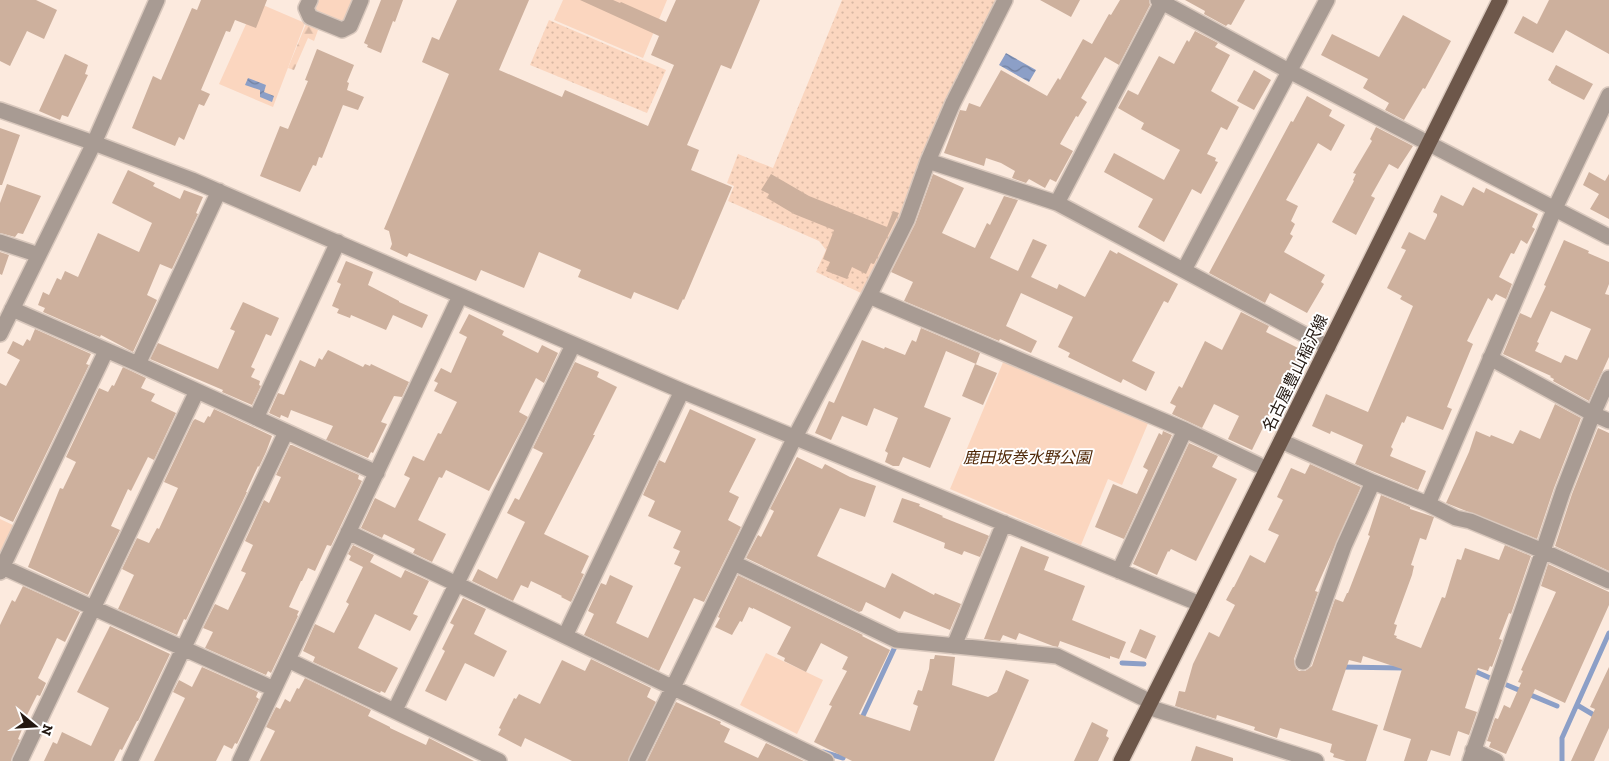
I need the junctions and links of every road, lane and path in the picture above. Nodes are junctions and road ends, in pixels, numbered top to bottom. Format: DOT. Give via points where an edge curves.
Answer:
graph roads {
  1 [pos="157,0"];
  2 [pos="310,0"];
  3 [pos="361,0"];
  4 [pos="1005,0"];
  5 [pos="1327,0"];
  6 [pos="1500,0"];
  7 [pos="1161,1"];
  8 [pos="1289,70"];
  9 [pos="1609,95"];
  10 [pos="0,110"];
  11 [pos="94,143"];
  12 [pos="1429,144"];
  13 [pos="928,161"];
  14 [pos="219,191"];
  15 [pos="1057,203"];
  16 [pos="1555,208"];
  17 [pos="1609,237"];
  18 [pos="0,242"];
  19 [pos="338,242"];
  20 [pos="39,255"];
  21 [pos="1184,270"];
  22 [pos="460,296"];
  23 [pos="869,296"];
  24 [pos="12,310"];
  25 [pos="0,334"];
  26 [pos="573,345"];
  27 [pos="1328,347"];
  28 [pos="106,350"];
  29 [pos="1490,358"];
  30 [pos="138,364"];
  31 [pos="1609,378"];
  32 [pos="197,391"];
  33 [pos="682,391"];
  34 [pos="1593,414"];
  35 [pos="256,418"];
  36 [pos="1609,421"];
  37 [pos="1185,430"];
  38 [pos="286,432"];
  39 [pos="795,437"];
  40 [pos="1281,441"];
  41 [pos="1267,469"];
  42 [pos="377,473"];
  43 [pos="1373,482"];
  44 [pos="1428,504"];
  45 [pos="1004,523"];
  46 [pos="348,532"];
  47 [pos="1543,551"];
  48 [pos="734,563"];
  49 [pos="1,568"];
  50 [pos="1119,571"];
  51 [pos="1609,581"];
  52 [pos="457,584"];
  53 [pos="1200,604"];
  54 [pos="93,608"];
  55 [pos="565,636"];
  56 [pos="954,646"];
  57 [pos="184,648"];
  58 [pos="288,660"];
  59 [pos="1303,662"];
  60 [pos="673,688"];
  61 [pos="274,689"];
  62 [pos="1150,704"];
  63 [pos="395,710"];
  64 [pos="1472,756"];
  65 [pos="20,761"];
  66 [pos="130,761"];
  67 [pos="240,761"];
  68 [pos="499,761"];
  69 [pos="637,761"];
  70 [pos="826,761"];
  71 [pos="1121,761"];
  72 [pos="1316,761"];
  73 [pos="1496,761"];
  1 -- 11 [label="street"];
  2 -- 3 [label="street" via="306,8 310,16 342,30 350,26"];
  4 -- 13 [label="street"];
  5 -- 8 [label="street"];
  6 -- 12 [label="main road, 名古屋豊山稲沢線"];
  7 -- 8 [label="street"];
  7 -- 15 [label="street"];
  8 -- 12 [label="street"];
  8 -- 21 [label="street"];
  9 -- 16 [label="street"];
  10 -- 11 [label="street"];
  11 -- 14 [label="street"];
  11 -- 20 [label="street"];
  12 -- 16 [label="street"];
  12 -- 27 [label="main road, 名古屋豊山稲沢線"];
  13 -- 15 [label="street"];
  13 -- 23 [label="street" via="907,220"];
  14 -- 19 [label="street"];
  14 -- 30 [label="street"];
  15 -- 21 [label="street"];
  16 -- 17 [label="street"];
  16 -- 29 [label="street"];
  18 -- 20 [label="street"];
  19 -- 22 [label="street"];
  19 -- 35 [label="street"];
  20 -- 24 [label="street"];
  21 -- 27 [label="street"];
  22 -- 26 [label="street"];
  22 -- 42 [label="street"];
  23 -- 37 [label="street"];
  23 -- 39 [label="street"];
  24 -- 25 [label="street"];
  24 -- 28 [label="street"];
  26 -- 33 [label="street"];
  26 -- 52 [label="street"];
  27 -- 40 [label="main road, 名古屋豊山稲沢線"];
  28 -- 30 [label="street"];
  28 -- 49 [label="street"];
  29 -- 34 [label="street"];
  29 -- 44 [label="street"];
  30 -- 32 [label="street"];
  31 -- 34 [label="street"];
  32 -- 35 [label="street"];
  32 -- 54 [label="street"];
  33 -- 39 [label="street"];
  33 -- 55 [label="street"];
  34 -- 36 [label="street"];
  34 -- 47 [label="street" via="1562,491"];
  35 -- 38 [label="street"];
  37 -- 41 [label="street"];
  37 -- 50 [label="street"];
  38 -- 42 [label="street"];
  38 -- 57 [label="street"];
  39 -- 45 [label="street"];
  39 -- 48 [label="street"];
  40 -- 41 [label="main road, 名古屋豊山稲沢線"];
  40 -- 43 [label="street"];
  41 -- 53 [label="main road, 名古屋豊山稲沢線"];
  42 -- 46 [label="street"];
  43 -- 44 [label="street"];
  43 -- 59 [label="street" via="1344,546"];
  44 -- 47 [label="street"];
  45 -- 50 [label="street"];
  45 -- 56 [label="street"];
  46 -- 52 [label="street"];
  46 -- 58 [label="street"];
  47 -- 51 [label="street"];
  47 -- 64 [label="street"];
  48 -- 56 [label="street" via="896,640"];
  48 -- 60 [label="street"];
  49 -- 54 [label="street"];
  50 -- 53 [label="street"];
  52 -- 55 [label="street"];
  52 -- 63 [label="street"];
  53 -- 62 [label="main road, 名古屋豊山稲沢線"];
  54 -- 57 [label="street"];
  54 -- 65 [label="street"];
  55 -- 60 [label="street"];
  56 -- 62 [label="street" via="1057,656"];
  57 -- 61 [label="street"];
  57 -- 66 [label="street"];
  58 -- 61 [label="street"];
  58 -- 63 [label="street"];
  60 -- 69 [label="street"];
  60 -- 70 [label="street"];
  61 -- 67 [label="street"];
  62 -- 71 [label="main road, 名古屋豊山稲沢線"];
  62 -- 72 [label="street"];
  63 -- 68 [label="street"];
  64 -- 73 [label="street"];
}
